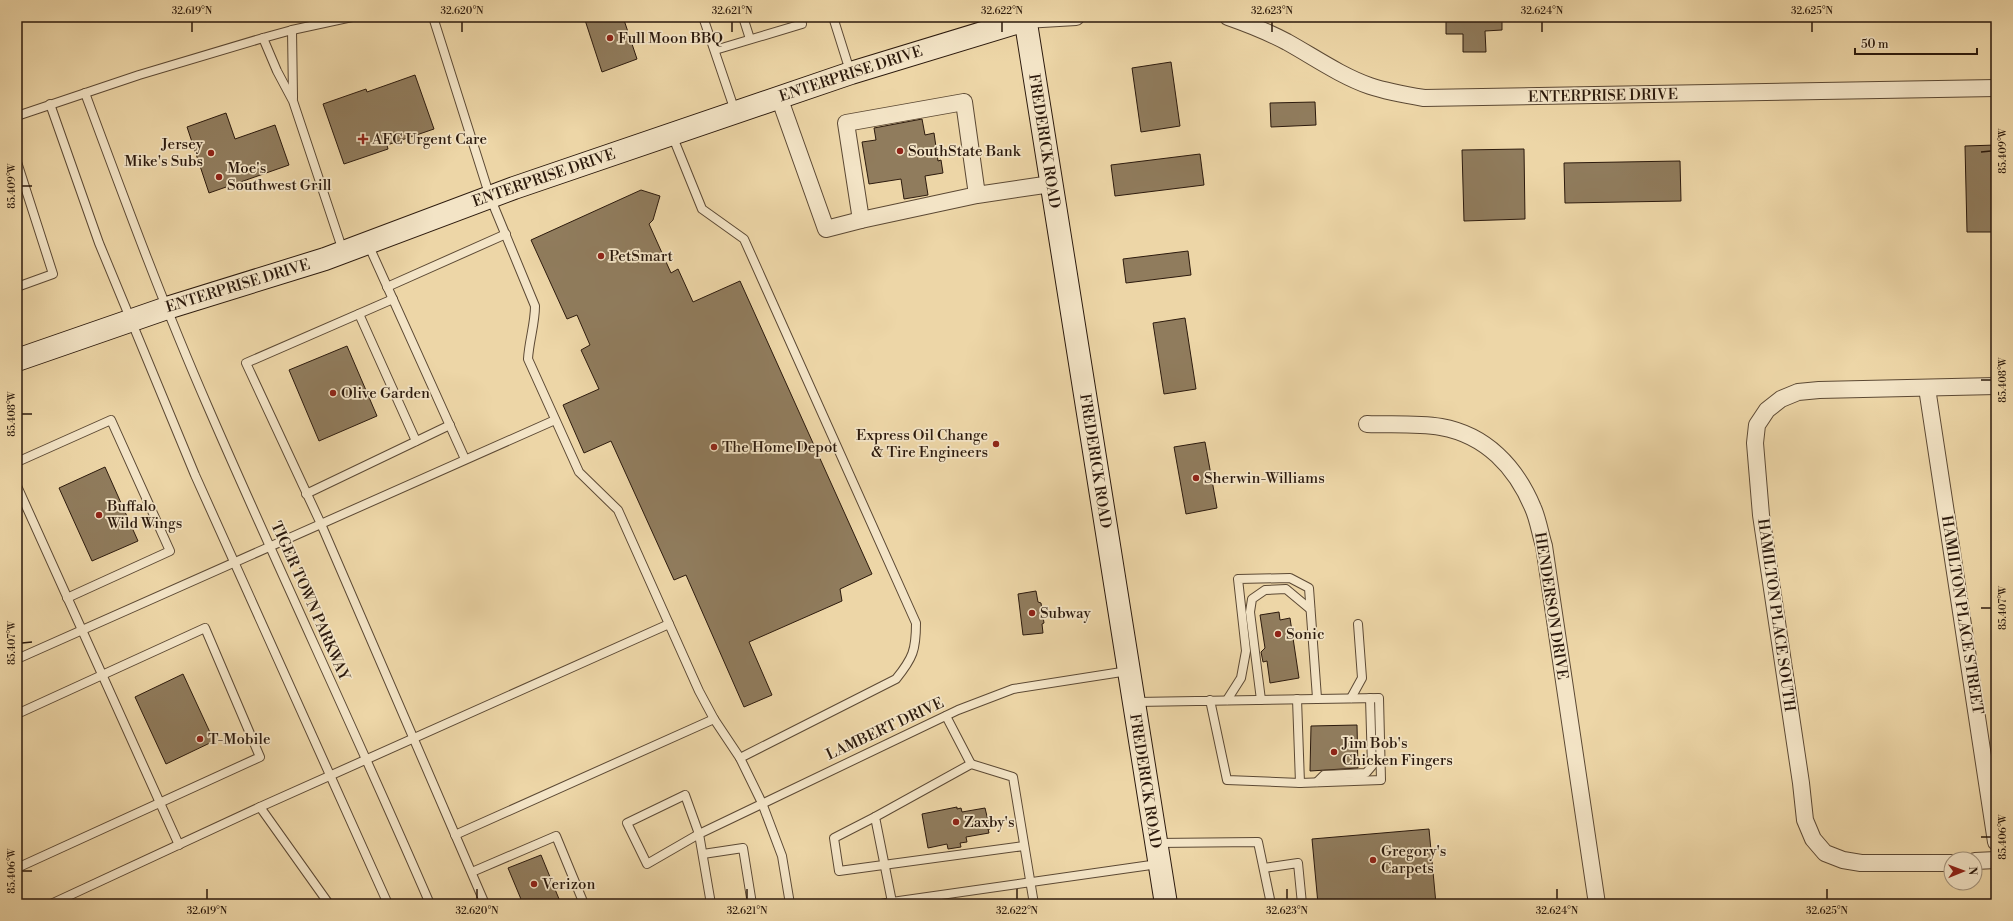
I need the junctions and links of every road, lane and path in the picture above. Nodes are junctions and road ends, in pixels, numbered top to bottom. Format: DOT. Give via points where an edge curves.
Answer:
graph roads {
  1 [pos="352,17"];
  2 [pos="433,17"];
  3 [pos="703,17"];
  4 [pos="743,17"];
  5 [pos="800,17"];
  6 [pos="1076,17"];
  7 [pos="1228,17"];
  8 [pos="835,18"];
  9 [pos="1025,19"];
  10 [pos="1255,21"];
  11 [pos="292,30"];
  12 [pos="263,38"];
  13 [pos="750,40"];
  14 [pos="715,50"];
  15 [pos="850,73"];
  16 [pos="1996,88"];
  17 [pos="85,93"];
  18 [pos="779,97"];
  19 [pos="293,101"];
  20 [pos="50,104"];
  21 [pos="735,112"];
  22 [pos="17,116"];
  23 [pos="672,134"];
  24 [pos="17,162"];
  25 [pos="1051,184"];
  26 [pos="977,195"];
  27 [pos="490,197"];
  28 [pos="861,220"];
  29 [pos="506,234"];
  30 [pos="367,243"];
  31 [pos="343,252"];
  32 [pos="17,287"];
  33 [pos="387,287"];
  34 [pos="393,300"];
  35 [pos="168,308"];
  36 [pos="359,314"];
  37 [pos="131,321"];
  38 [pos="17,360"];
  39 [pos="1996,386"];
  40 [pos="1927,388"];
  41 [pos="555,420"];
  42 [pos="1367,424"];
  43 [pos="450,425"];
  44 [pos="416,441"];
  45 [pos="465,460"];
  46 [pos="17,462"];
  47 [pos="17,486"];
  48 [pos="306,494"];
  49 [pos="320,524"];
  50 [pos="270,547"];
  51 [pos="233,562"];
  52 [pos="67,598"];
  53 [pos="1310,609"];
  54 [pos="669,624"];
  55 [pos="1358,624"];
  56 [pos="82,630"];
  57 [pos="17,659"];
  58 [pos="1128,671"];
  59 [pos="102,675"];
  60 [pos="1316,698"];
  61 [pos="1351,698"];
  62 [pos="1374,698"];
  63 [pos="1297,699"];
  64 [pos="1210,700"];
  65 [pos="1227,700"];
  66 [pos="1262,700"];
  67 [pos="1133,702"];
  68 [pos="17,714"];
  69 [pos="946,716"];
  70 [pos="714,719"];
  71 [pos="413,738"];
  72 [pos="740,758"];
  73 [pos="367,759"];
  74 [pos="971,764"];
  75 [pos="331,777"];
  76 [pos="1317,782"];
  77 [pos="1300,783"];
  78 [pos="160,803"];
  79 [pos="762,803"];
  80 [pos="260,807"];
  81 [pos="875,817"];
  82 [pos="699,834"];
  83 [pos="455,835"];
  84 [pos="1996,842"];
  85 [pos="179,845"];
  86 [pos="1024,846"];
  87 [pos="702,854"];
  88 [pos="1157,854"];
  89 [pos="1996,860"];
  90 [pos="1983,861"];
  91 [pos="1943,863"];
  92 [pos="885,865"];
  93 [pos="17,868"];
  94 [pos="1264,868"];
  95 [pos="472,872"];
  96 [pos="1030,882"];
  97 [pos="891,903"];
  98 [pos="52,904"];
  99 [pos="329,904"];
  100 [pos="388,904"];
  101 [pos="430,904"];
  102 [pos="486,904"];
  103 [pos="584,904"];
  104 [pos="711,904"];
  105 [pos="752,904"];
  106 [pos="790,904"];
  107 [pos="881,904"];
  108 [pos="1034,904"];
  109 [pos="1166,904"];
  110 [pos="1271,904"];
  111 [pos="1302,904"];
  112 [pos="1597,904"];
  1 -- 11 [label="lane"];
  2 -- 27 [label="lane"];
  3 -- 14 [label="lane"];
  4 -- 13 [label="lane"];
  5 -- 13 [label="lane" via="802,24"];
  6 -- 9 [label="street, ENTERPRISE DRIVE"];
  7 -- 10 [label="street, ENTERPRISE DRIVE"];
  8 -- 15 [label="lane"];
  9 -- 15 [label="street, ENTERPRISE DRIVE"];
  9 -- 25 [label="street, FREDERICK ROAD"];
  10 -- 16 [label="street, ENTERPRISE DRIVE" via="1319,61 1370,86 1424,98"];
  11 -- 12 [label="lane"];
  11 -- 19 [label="lane"];
  12 -- 17 [label="lane"];
  12 -- 19 [label="lane"];
  13 -- 14 [label="lane"];
  14 -- 21 [label="lane"];
  15 -- 18 [label="street, ENTERPRISE DRIVE"];
  17 -- 20 [label="lane"];
  17 -- 35 [label="lane, TIGER TOWN PARKWAY" via="127,208"];
  18 -- 21 [label="street, ENTERPRISE DRIVE"];
  18 -- 28 [label="street" via="826,229"];
  19 -- 31 [label="lane"];
  20 -- 22 [label="lane"];
  20 -- 37 [label="lane" via="99,243"];
  21 -- 23 [label="street, ENTERPRISE DRIVE"];
  23 -- 27 [label="street, ENTERPRISE DRIVE"];
  23 -- 72 [label="lane" via="702,209 744,239 916,623 916,643 910,661 896,679"];
  24 -- 32 [label="lane" via="53,274"];
  25 -- 26 [label="street"];
  25 -- 58 [label="street, FREDERICK ROAD"];
  26 -- 28 [label="street"];
  26 -- 28 [label="street" via="964,102 846,123"];
  27 -- 29 [label="lane"];
  27 -- 30 [label="street, ENTERPRISE DRIVE"];
  29 -- 33 [label="lane"];
  29 -- 41 [label="lane" via="535,306 535,324 529,339 528,359"];
  30 -- 31 [label="street, ENTERPRISE DRIVE"];
  30 -- 33 [label="lane"];
  31 -- 35 [label="street, ENTERPRISE DRIVE"];
  33 -- 34 [label="lane"];
  34 -- 36 [label="lane"];
  34 -- 43 [label="lane"];
  35 -- 37 [label="street, ENTERPRISE DRIVE"];
  35 -- 50 [label="lane, TIGER TOWN PARKWAY" via="207,406"];
  36 -- 44 [label="lane"];
  36 -- 48 [label="lane" via="246,364"];
  37 -- 38 [label="street, ENTERPRISE DRIVE"];
  37 -- 51 [label="lane"];
  39 -- 40 [label="street, HAMILTON PLACE SOUTH"];
  40 -- 84 [label="street, HAMILTON PLACE STREET"];
  40 -- 91 [label="street, HAMILTON PLACE SOUTH" via="1798,392 1781,399 1766,410 1757,426 1755,443 1761,515 1805,820 1813,839 1825,853 1843,860 1861,863"];
  41 -- 45 [label="lane"];
  41 -- 54 [label="lane" via="579,472 618,510"];
  42 -- 112 [label="street, HENDERSON DRIVE" via="1440,427 1474,438 1503,459 1516,474 1534,508 1544,546"];
  43 -- 44 [label="lane"];
  43 -- 45 [label="lane"];
  44 -- 48 [label="lane"];
  45 -- 49 [label="lane"];
  46 -- 52 [label="lane" via="111,420 170,551"];
  47 -- 52 [label="lane"];
  48 -- 49 [label="lane"];
  49 -- 50 [label="lane"];
  49 -- 71 [label="lane"];
  50 -- 51 [label="lane"];
  50 -- 73 [label="lane, TIGER TOWN PARKWAY"];
  51 -- 56 [label="lane"];
  51 -- 75 [label="lane"];
  52 -- 56 [label="lane"];
  53 -- 60 [label="lane"];
  53 -- 65 [label="lane" via="1309,588 1290,578 1238,579 1246,651 1241,678"];
  53 -- 66 [label="lane" via="1286,589 1265,590 1252,599 1250,612"];
  54 -- 70 [label="lane"];
  54 -- 71 [label="lane"];
  55 -- 61 [label="lane" via="1362,678"];
  56 -- 57 [label="lane"];
  56 -- 59 [label="lane"];
  58 -- 67 [label="street, FREDERICK ROAD"];
  58 -- 69 [label="lane, LAMBERT DRIVE" via="1013,689"];
  59 -- 68 [label="lane"];
  59 -- 78 [label="lane"];
  59 -- 78 [label="lane" via="205,628 260,757"];
  60 -- 61 [label="lane"];
  60 -- 63 [label="lane"];
  61 -- 62 [label="lane"];
  62 -- 76 [label="lane" via="1372,766 1366,773 1324,774"];
  62 -- 76 [label="lane" via="1381,780"];
  63 -- 66 [label="lane"];
  63 -- 77 [label="lane"];
  64 -- 65 [label="lane"];
  64 -- 67 [label="lane"];
  64 -- 77 [label="lane" via="1227,780"];
  65 -- 66 [label="lane"];
  67 -- 88 [label="street, FREDERICK ROAD"];
  69 -- 74 [label="lane"];
  69 -- 79 [label="lane, LAMBERT DRIVE"];
  70 -- 72 [label="lane"];
  70 -- 83 [label="lane"];
  71 -- 73 [label="lane"];
  71 -- 83 [label="lane"];
  72 -- 79 [label="lane"];
  73 -- 75 [label="lane"];
  73 -- 101 [label="lane, TIGER TOWN PARKWAY"];
  74 -- 81 [label="lane"];
  74 -- 86 [label="lane" via="1013,777"];
  75 -- 80 [label="lane"];
  75 -- 100 [label="lane"];
  76 -- 77 [label="lane"];
  78 -- 85 [label="lane"];
  78 -- 93 [label="lane"];
  79 -- 82 [label="lane, LAMBERT DRIVE"];
  79 -- 106 [label="lane" via="782,856"];
  80 -- 85 [label="lane"];
  80 -- 99 [label="lane"];
  81 -- 92 [label="lane"];
  81 -- 92 [label="lane" via="834,838 839,871"];
  82 -- 82 [label="lane, LAMBERT DRIVE" via="685,795 627,824 647,864"];
  82 -- 87 [label="lane"];
  83 -- 95 [label="lane"];
  85 -- 98 [label="lane"];
  86 -- 92 [label="lane"];
  86 -- 96 [label="lane"];
  87 -- 104 [label="lane"];
  87 -- 105 [label="lane" via="743,848"];
  88 -- 94 [label="lane" via="1258,842"];
  88 -- 96 [label="lane"];
  88 -- 109 [label="street, FREDERICK ROAD"];
  89 -- 90 [label="street"];
  92 -- 97 [label="lane"];
  94 -- 110 [label="lane"];
  94 -- 111 [label="lane" via="1298,863"];
  95 -- 102 [label="lane"];
  95 -- 103 [label="lane" via="556,836"];
  96 -- 97 [label="lane"];
  96 -- 108 [label="lane"];
  97 -- 107 [label="lane"];
}
